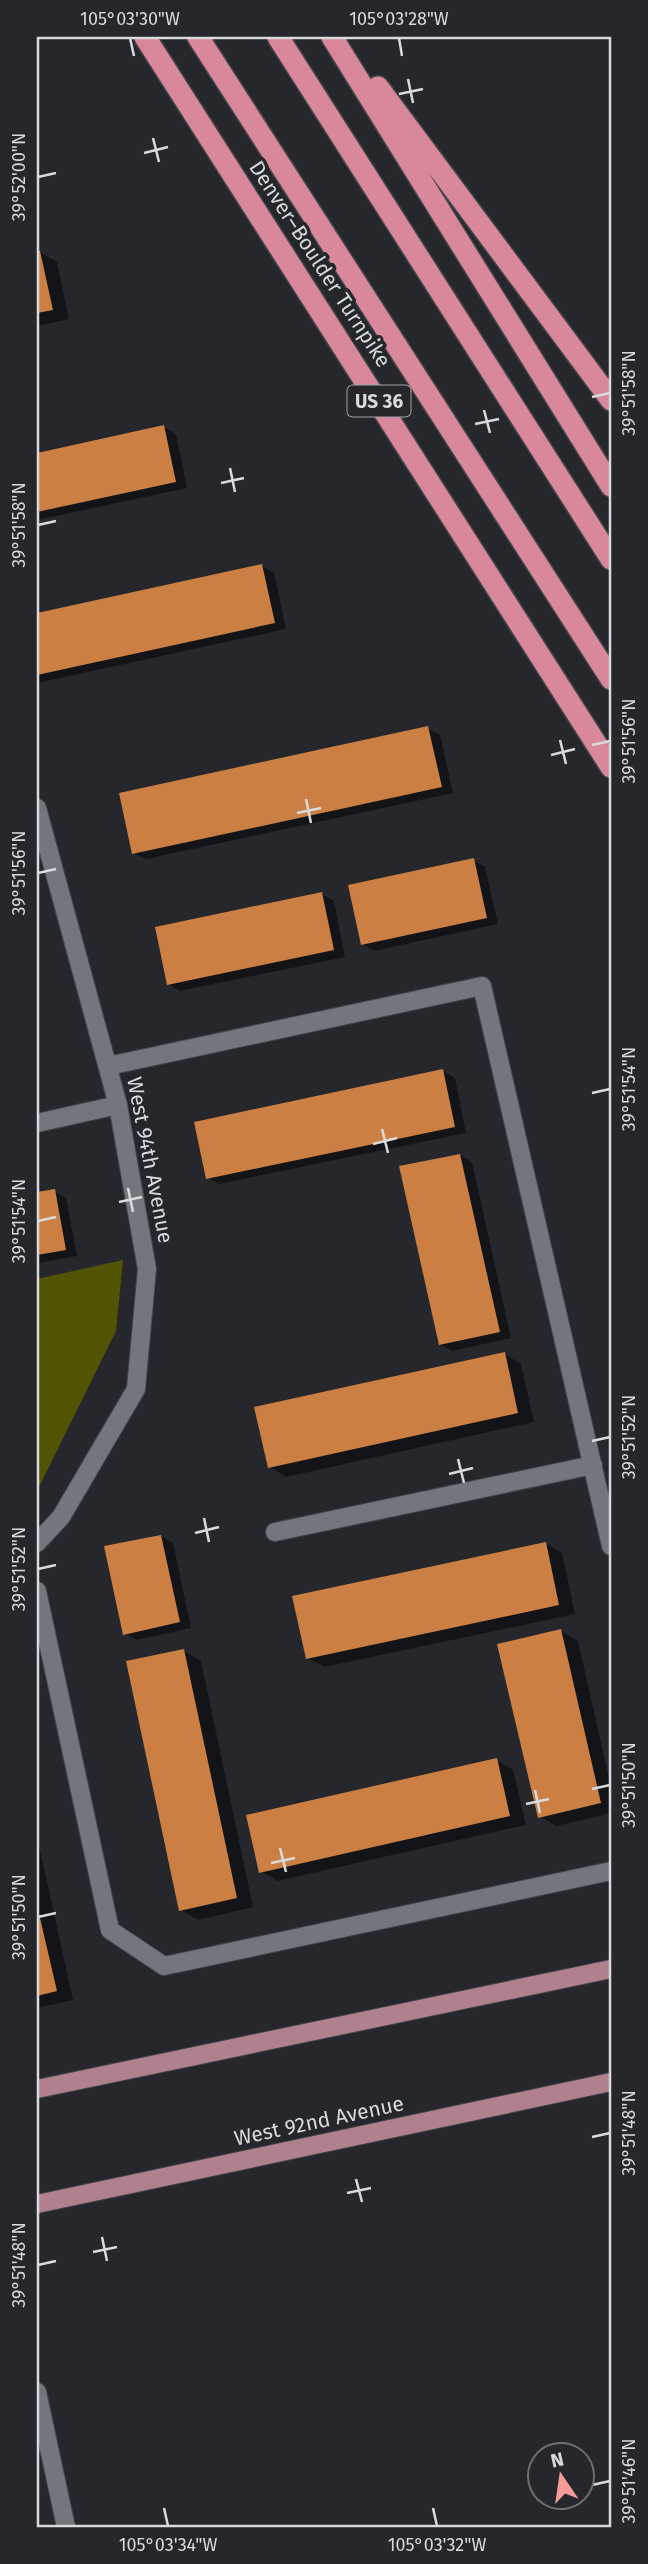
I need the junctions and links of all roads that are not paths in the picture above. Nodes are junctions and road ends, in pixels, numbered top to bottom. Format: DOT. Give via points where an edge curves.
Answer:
graph roads {
  1 [pos="145,37"];
  2 [pos="198,37"];
  3 [pos="278,37"];
  4 [pos="332,37"];
  5 [pos="342,37"];
  6 [pos="611,400"];
  7 [pos="611,486"];
  8 [pos="611,559"];
  9 [pos="611,679"];
  10 [pos="611,767"];
  11 [pos="37,808"];
  12 [pos="108,1066"];
  13 [pos="118,1105"];
  14 [pos="37,1123"];
  15 [pos="593,1465"];
  16 [pos="275,1532"];
  17 [pos="37,1543"];
  18 [pos="611,1546"];
  19 [pos="37,1591"];
  20 [pos="611,1871"];
  21 [pos="611,1969"];
  22 [pos="611,2082"];
  23 [pos="37,2090"];
  24 [pos="37,2204"];
  25 [pos="37,2392"];
  26 [pos="66,2527"];
  1 -- 10 [label="highway, Denver–Boulder Turnpike / US 36"];
  2 -- 9 [label="highway"];
  3 -- 8 [label="highway"];
  4 -- 7 [label="highway"];
  5 -- 6 [label="highway"];
  11 -- 12 [label="street, West 94th Avenue"];
  12 -- 13 [label="street, West 94th Avenue"];
  12 -- 15 [label="street" via="482,986"];
  13 -- 14 [label="street"];
  13 -- 17 [label="street, West 94th Avenue" via="147,1269 136,1389 61,1517"];
  15 -- 16 [label="street"];
  15 -- 18 [label="street"];
  19 -- 20 [label="street" via="110,1930 164,1966"];
  21 -- 23 [label="main road"];
  22 -- 24 [label="main road, West 92nd Avenue"];
  25 -- 26 [label="street"];
}
